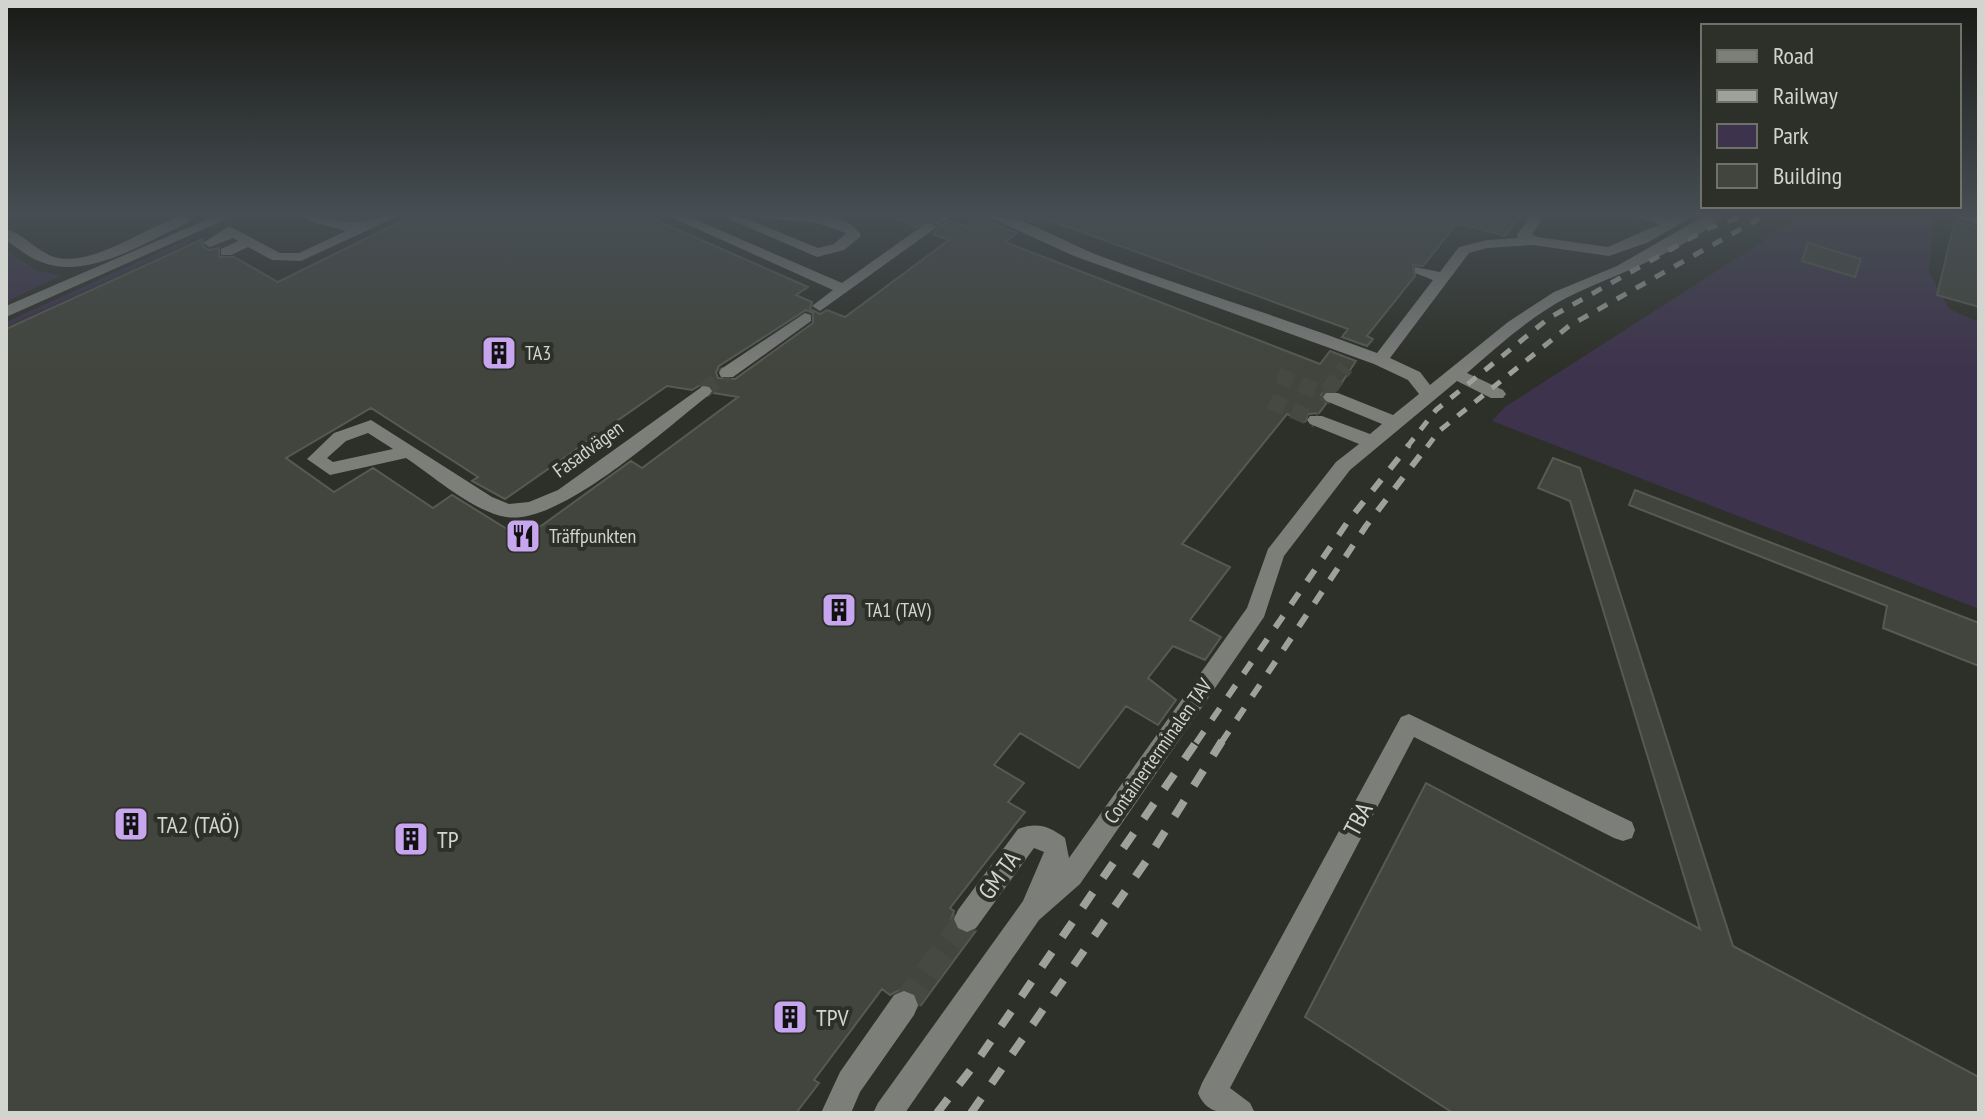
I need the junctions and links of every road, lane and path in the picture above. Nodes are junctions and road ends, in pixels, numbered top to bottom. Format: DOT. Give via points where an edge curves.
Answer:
graph roads {
  1 [pos="113,265"];
  2 [pos="789,265"];
  3 [pos="877,265"];
  4 [pos="1112,265"];
  5 [pos="1453,265"];
  6 [pos="1628,265"];
  7 [pos="1420,270"];
  8 [pos="1443,278"];
  9 [pos="844,289"];
  10 [pos="820,306"];
  11 [pos="6,312"];
  12 [pos="805,318"];
  13 [pos="1358,352"];
  14 [pos="1380,360"];
  15 [pos="1346,367"];
  16 [pos="727,373"];
  17 [pos="1454,373"];
  18 [pos="703,391"];
  19 [pos="1428,394"];
  20 [pos="1497,394"];
  21 [pos="1332,397"];
  22 [pos="1316,420"];
  23 [pos="1395,423"];
  24 [pos="1372,442"];
  25 [pos="408,451"];
  26 [pos="1623,830"];
  27 [pos="1030,911"];
  28 [pos="967,919"];
  29 [pos="904,1005"];
  30 [pos="836,1113"];
  31 [pos="888,1113"];
  32 [pos="1240,1113"];
  1 -- 11 [label="street"];
  2 -- 9 [label="street"];
  3 -- 9 [label="street"];
  4 -- 13 [label="street"];
  5 -- 8 [label="street"];
  6 -- 17 [label="street, Containerterminalen TAV" via="1560,295"];
  7 -- 8 [label="street"];
  8 -- 14 [label="street"];
  9 -- 10 [label="street"];
  12 -- 16 [label="street"];
  13 -- 14 [label="street"];
  13 -- 15 [label="street"];
  14 -- 19 [label="street" via="1414,376"];
  17 -- 19 [label="street, Containerterminalen TAV"];
  17 -- 20 [label="street"];
  18 -- 25 [label="street, Fasadvägen" via="565,495 532,509 508,511 485,502"];
  19 -- 23 [label="street, Containerterminalen TAV"];
  21 -- 23 [label="street"];
  22 -- 24 [label="street"];
  23 -- 24 [label="street, Containerterminalen TAV"];
  24 -- 27 [label="street, Containerterminalen TAV" via="1343,466 1275,554 1257,611 1071,876"];
  26 -- 32 [label="street, TBA" via="1409,724 1212,1093"];
  27 -- 28 [label="street, GM TA" via="1057,857 1056,846 1043,836 1027,837"];
  27 -- 31 [label="street, Containerterminalen TAV"];
  29 -- 30 [label="street" via="850,1082"];
}
